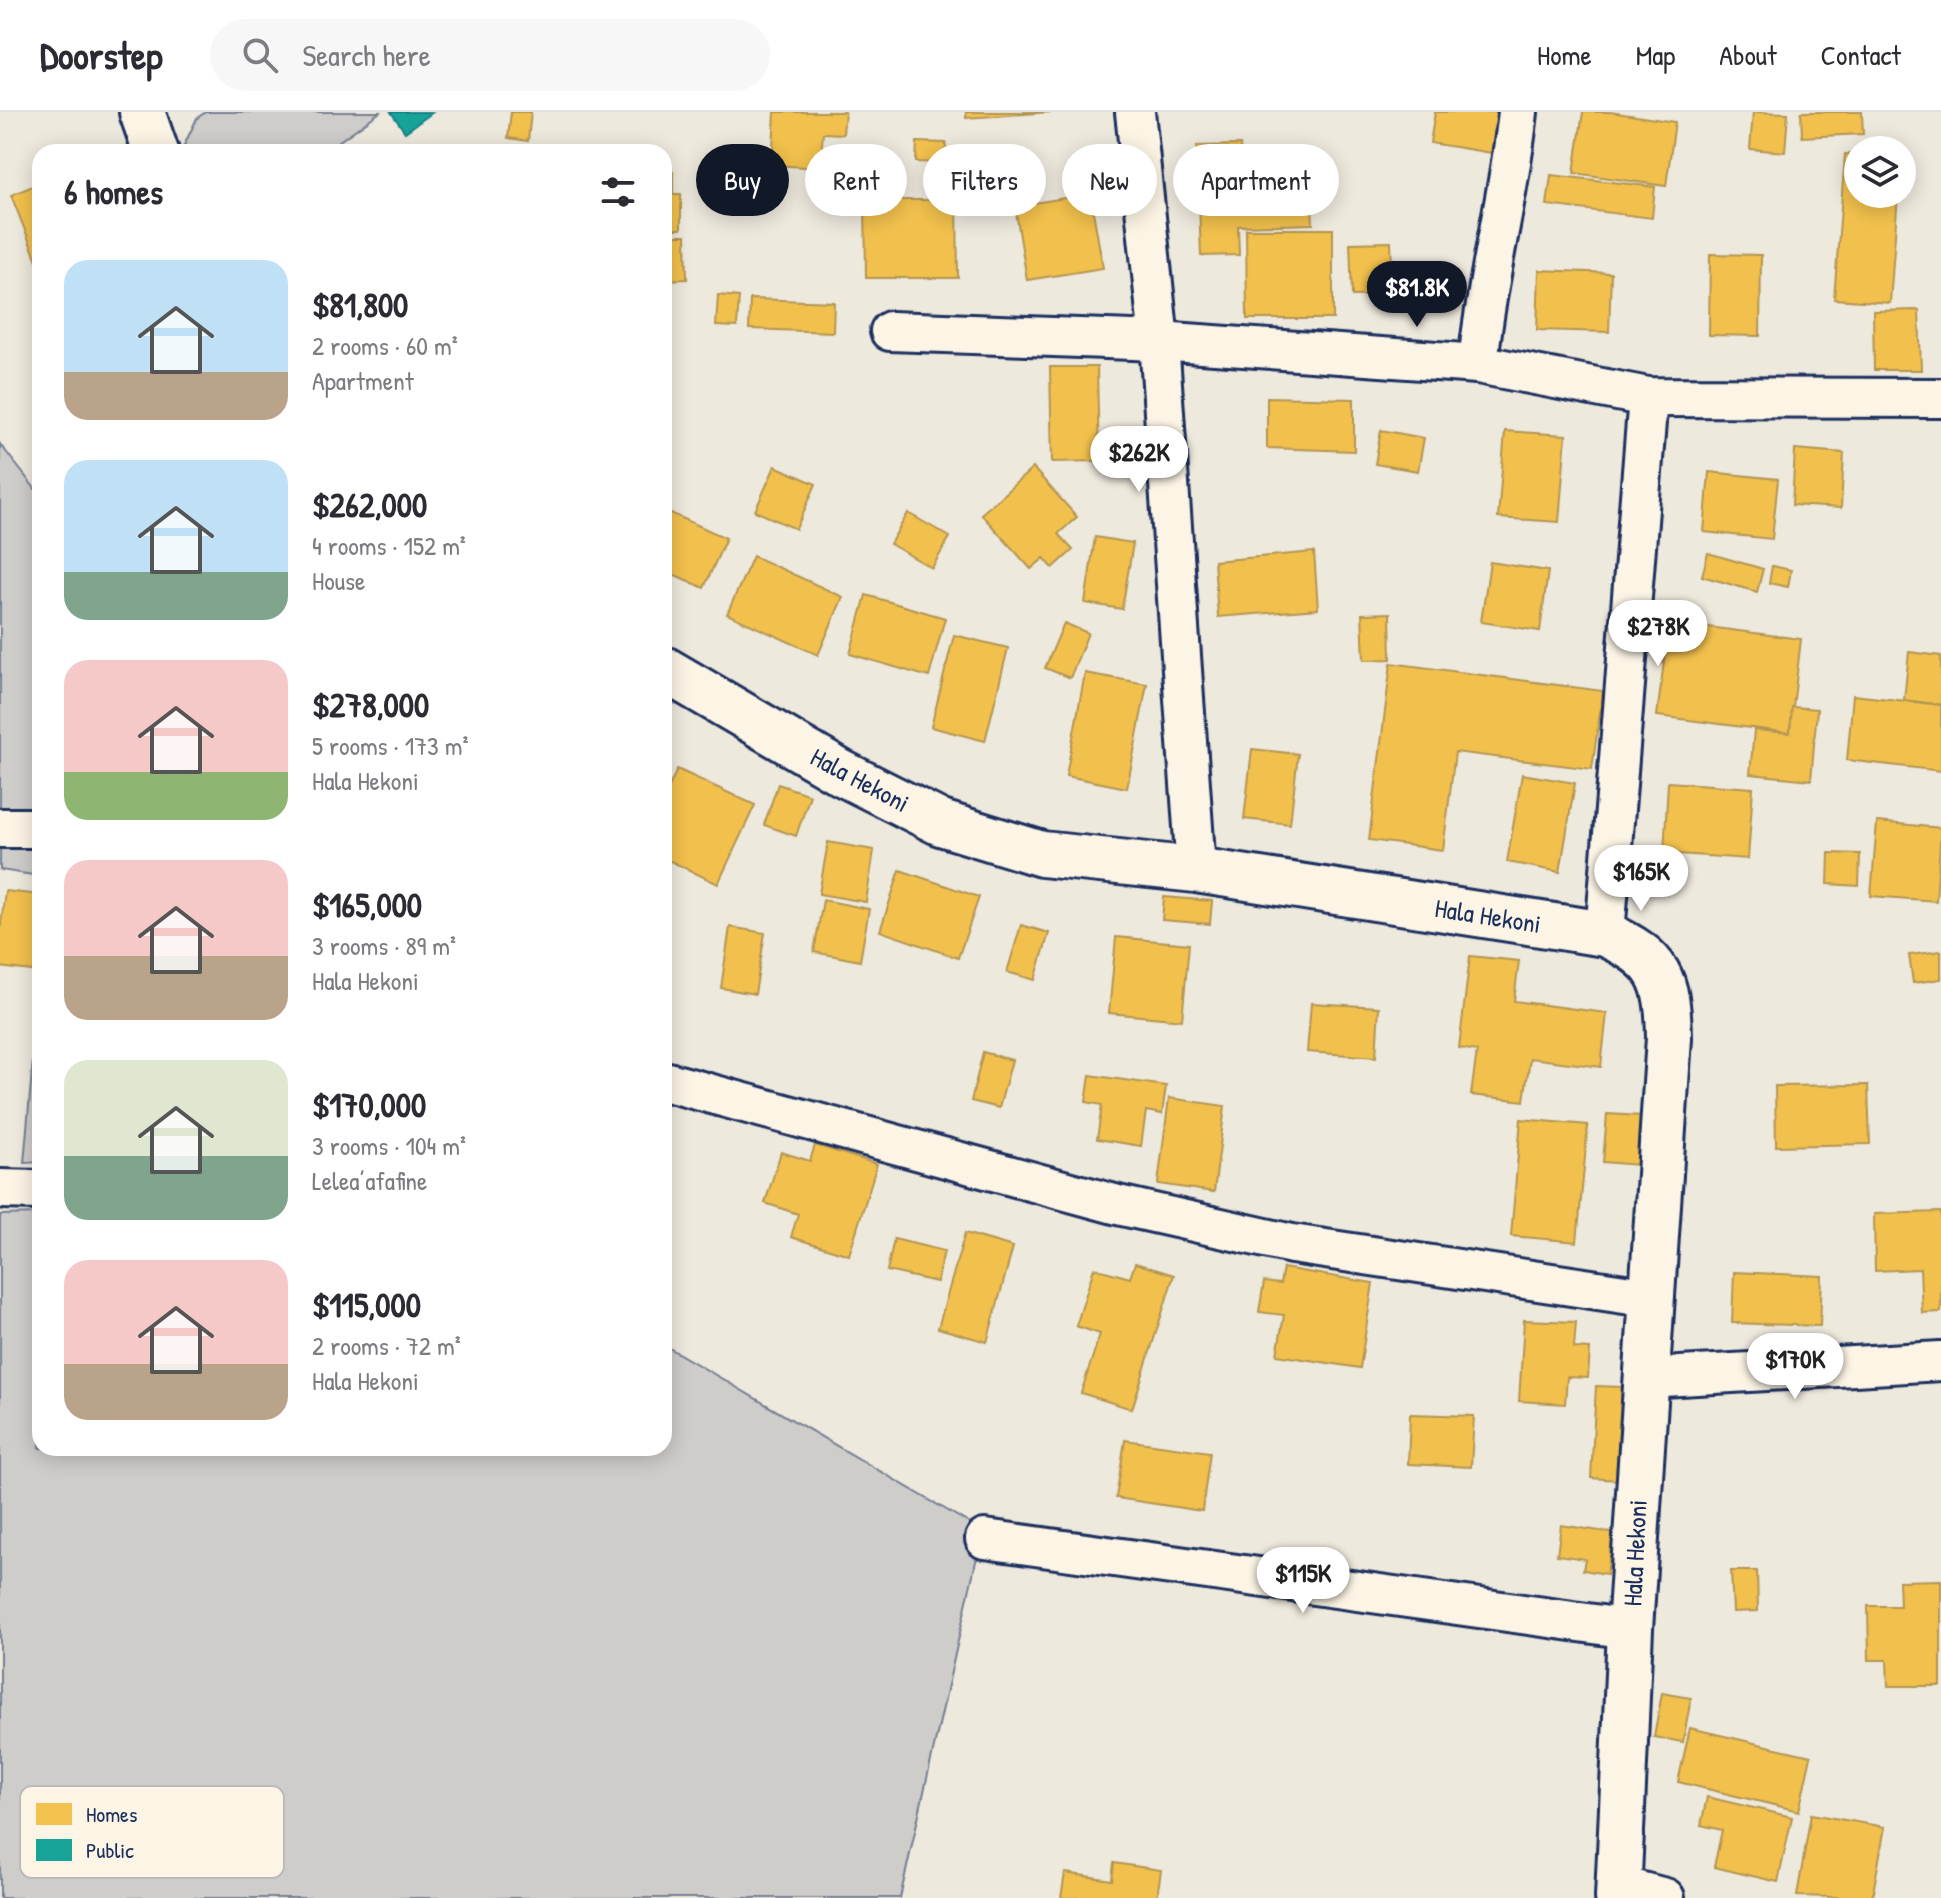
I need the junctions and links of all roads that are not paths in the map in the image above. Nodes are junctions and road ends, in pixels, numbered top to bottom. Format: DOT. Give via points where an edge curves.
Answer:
graph roads {
  1 [pos="1135,112"];
  2 [pos="1518,112"];
  3 [pos="890,331"];
  4 [pos="1159,341"];
  5 [pos="1478,364"];
  6 [pos="1648,397"];
  7 [pos="1941,398"];
  8 [pos="672,674"];
  9 [pos="0,828"];
  10 [pos="32,828"];
  11 [pos="1196,870"];
  12 [pos="1605,934"];
  13 [pos="672,1083"];
  14 [pos="0,1189"];
  15 [pos="32,1190"];
  16 [pos="1651,1298"];
  17 [pos="1941,1361"];
  18 [pos="1645,1378"];
  19 [pos="985,1539"];
  20 [pos="1630,1629"];
  21 [pos="1619,1892"];
  22 [pos="1665,1898"];
  1 -- 4 [label="street"];
  2 -- 5 [label="street" via="1483,306"];
  3 -- 4 [label="street"];
  4 -- 5 [label="street"];
  4 -- 11 [label="street"];
  5 -- 6 [label="street"];
  6 -- 7 [label="street"];
  6 -- 12 [label="street"];
  8 -- 11 [label="street, Hala Hekoni" via="840,772 941,823 1042,854"];
  9 -- 10 [label="street"];
  11 -- 12 [label="street, Hala Hekoni"];
  12 -- 16 [label="street, Hala Hekoni" via="1634,948 1657,970 1668,1005"];
  13 -- 16 [label="street" via="1118,1205 1292,1244"];
  14 -- 15 [label="street"];
  16 -- 18 [label="street, Hala Hekoni"];
  17 -- 18 [label="street"];
  18 -- 20 [label="street, Hala Hekoni"];
  19 -- 20 [label="street"];
  20 -- 21 [label="street, Hala Hekoni"];
  21 -- 22 [label="street"];
}
